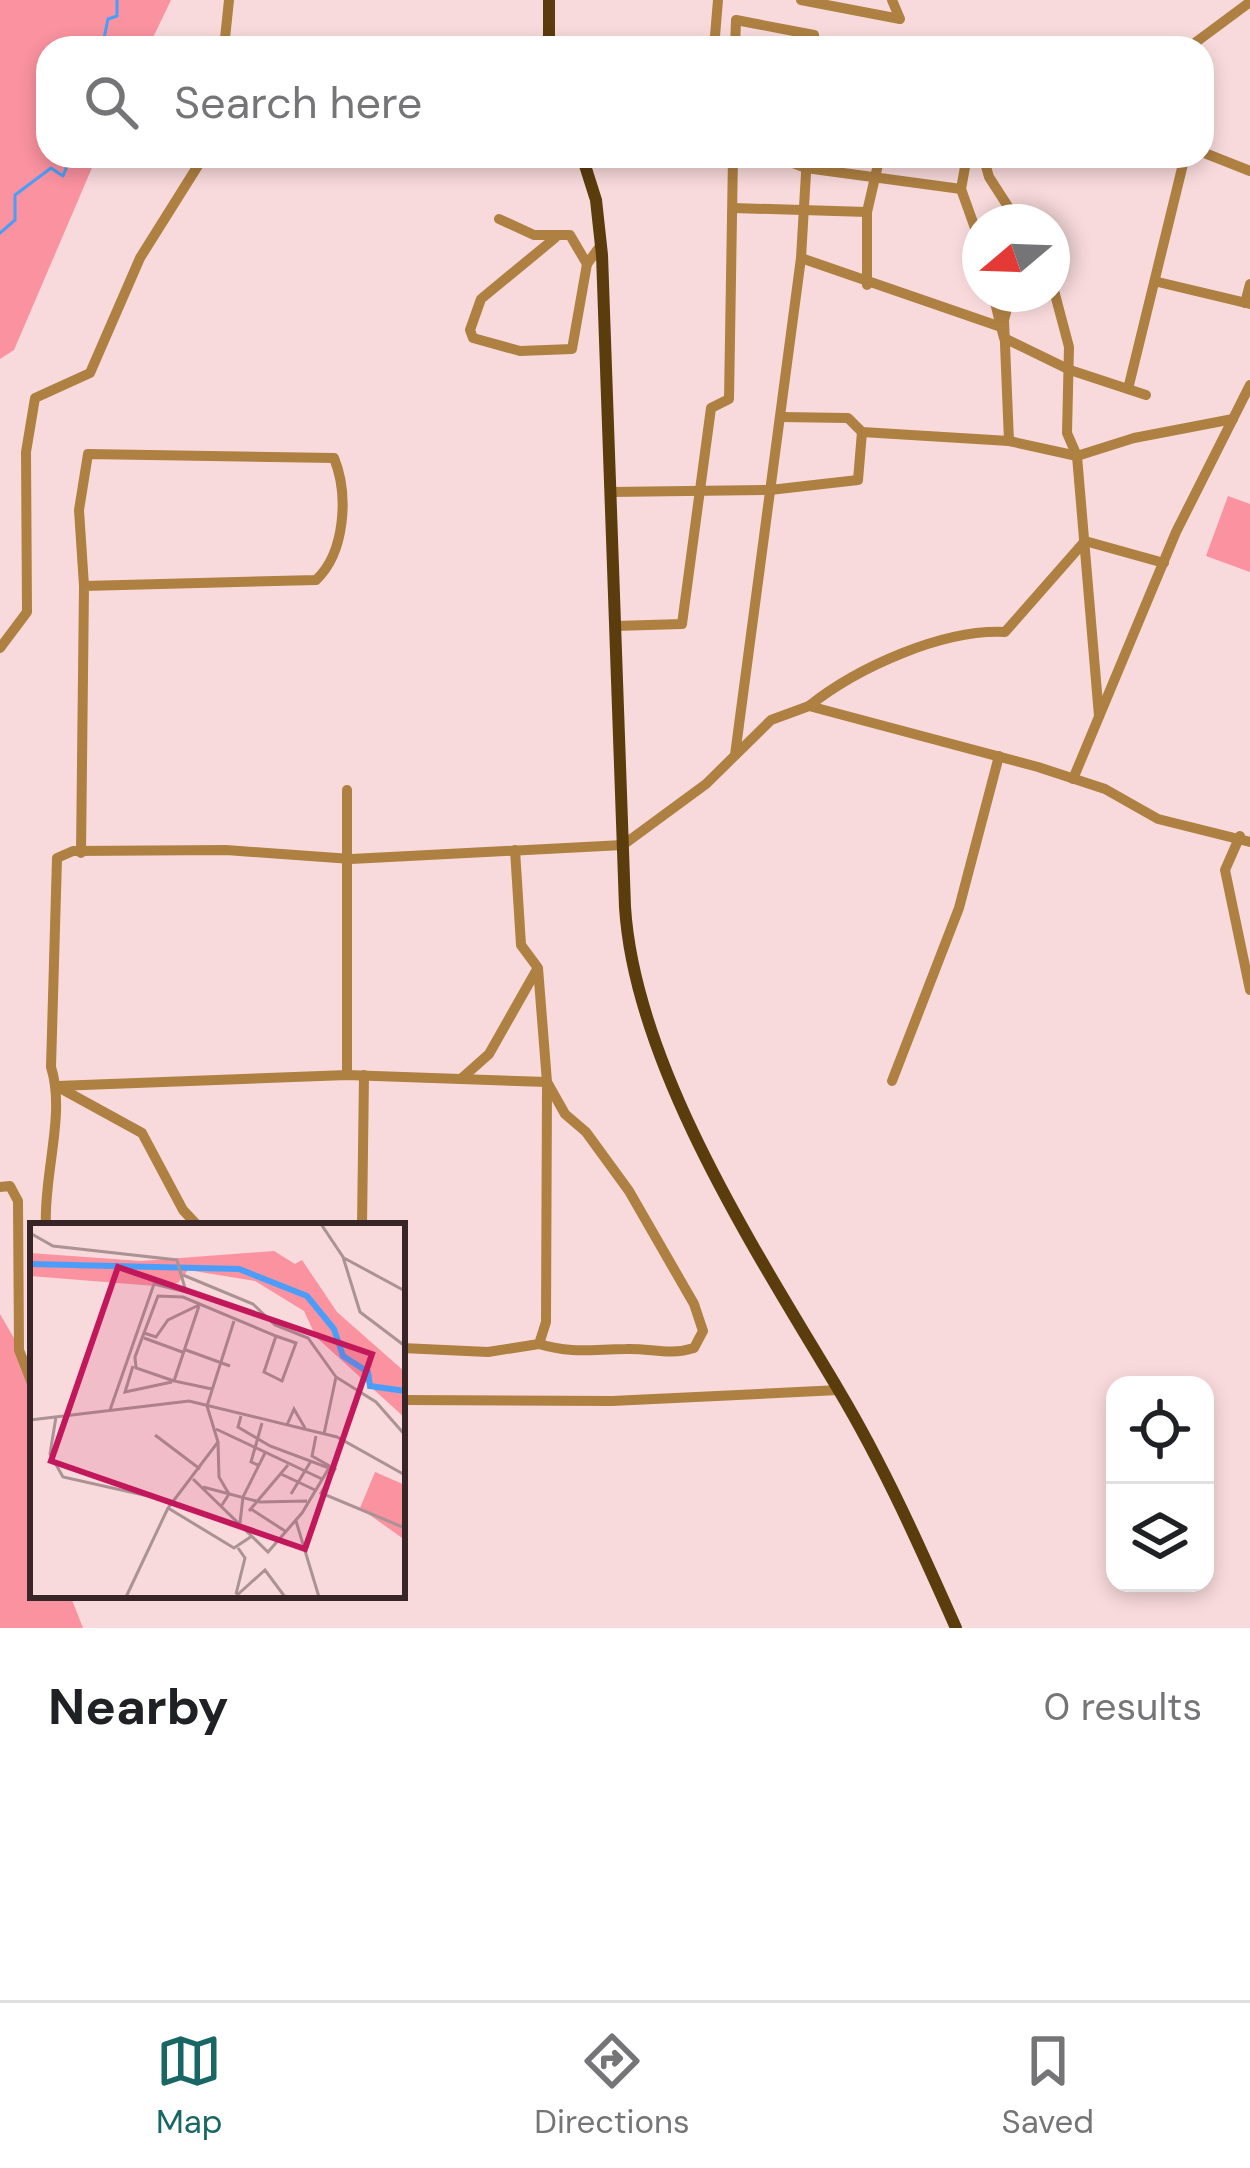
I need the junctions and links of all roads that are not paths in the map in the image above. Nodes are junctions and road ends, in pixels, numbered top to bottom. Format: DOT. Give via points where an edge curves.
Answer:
graph roads {
  1 [pos="229,0"];
  2 [pos="549,0"];
  3 [pos="718,0"];
  4 [pos="801,0"];
  5 [pos="892,0"];
  6 [pos="1250,2"];
  7 [pos="225,36"];
  8 [pos="549,36"];
  9 [pos="715,36"];
  10 [pos="735,36"];
  11 [pos="814,36"];
  12 [pos="1204,36"];
  13 [pos="1214,157"];
  14 [pos="197,168"];
  15 [pos="589,168"];
  16 [pos="734,168"];
  17 [pos="806,168"];
  18 [pos="832,168"];
  19 [pos="878,168"];
  20 [pos="965,168"];
  21 [pos="985,168"];
  22 [pos="1182,168"];
  23 [pos="1250,171"];
  24 [pos="876,178"];
  25 [pos="961,189"];
  26 [pos="966,204"];
  27 [pos="1006,204"];
  28 [pos="733,208"];
  29 [pos="803,211"];
  30 [pos="867,212"];
  31 [pos="499,219"];
  32 [pos="555,238"];
  33 [pos="601,245"];
  34 [pos="801,258"];
  35 [pos="587,264"];
  36 [pos="1158,282"];
  37 [pos="1250,284"];
  38 [pos="868,285"];
  39 [pos="1248,304"];
  40 [pos="998,312"];
  41 [pos="1007,312"];
  42 [pos="1058,312"];
  43 [pos="1003,332"];
  44 [pos="1070,370"];
  45 [pos="1250,385"];
  46 [pos="1128,389"];
  47 [pos="1146,394"];
  48 [pos="780,417"];
  49 [pos="1233,419"];
  50 [pos="862,432"];
  51 [pos="1009,441"];
  52 [pos="1077,456"];
  53 [pos="770,490"];
  54 [pos="700,491"];
  55 [pos="610,492"];
  56 [pos="1085,541"];
  57 [pos="1163,563"];
  58 [pos="84,586"];
  59 [pos="615,626"];
  60 [pos="0,648"];
  61 [pos="809,706"];
  62 [pos="1099,716"];
  63 [pos="735,755"];
  64 [pos="999,756"];
  65 [pos="1072,778"];
  66 [pos="346,790"];
  67 [pos="1245,839"];
  68 [pos="623,845"];
  69 [pos="515,850"];
  70 [pos="81,853"];
  71 [pos="351,859"];
  72 [pos="538,968"];
  73 [pos="1250,990"];
  74 [pos="347,1075"];
  75 [pos="364,1075"];
  76 [pos="462,1079"];
  77 [pos="892,1081"];
  78 [pos="547,1082"];
  79 [pos="57,1086"];
  80 [pos="0,1187"];
  81 [pos="46,1223"];
  82 [pos="195,1223"];
  83 [pos="362,1223"];
  84 [pos="539,1344"];
  85 [pos="405,1348"];
  86 [pos="30,1378"];
  87 [pos="839,1390"];
  88 [pos="405,1400"];
  89 [pos="956,1628"];
  1 -- 7 [label="street"];
  2 -- 8 [label="main road"];
  3 -- 9 [label="street"];
  4 -- 5 [label="street" via="900,19"];
  6 -- 12 [label="street"];
  10 -- 11 [label="street" via="736,20"];
  13 -- 23 [label="street"];
  14 -- 60 [label="street" via="140,258 90,373 35,398 26,452 27,612"];
  15 -- 33 [label="main road"];
  16 -- 28 [label="street"];
  17 -- 29 [label="street"];
  18 -- 24 [label="street"];
  19 -- 24 [label="street"];
  20 -- 25 [label="street"];
  21 -- 27 [label="street"];
  22 -- 36 [label="street"];
  24 -- 25 [label="street"];
  24 -- 30 [label="street"];
  25 -- 26 [label="street"];
  28 -- 29 [label="street"];
  28 -- 54 [label="street" via="729,399 711,408"];
  29 -- 30 [label="street"];
  29 -- 34 [label="street"];
  30 -- 38 [label="street"];
  31 -- 32 [label="street"];
  32 -- 35 [label="street" via="569,235"];
  32 -- 35 [label="street" via="482,299 473,338 520,351 572,349"];
  33 -- 35 [label="street"];
  33 -- 55 [label="main road"];
  34 -- 38 [label="street"];
  34 -- 48 [label="street"];
  36 -- 39 [label="street"];
  36 -- 46 [label="street"];
  37 -- 39 [label="street"];
  38 -- 43 [label="street"];
  40 -- 43 [label="street"];
  41 -- 43 [label="street"];
  42 -- 44 [label="street"];
  43 -- 44 [label="street"];
  43 -- 51 [label="street"];
  44 -- 46 [label="street"];
  44 -- 52 [label="street" via="1067,433"];
  45 -- 49 [label="street"];
  46 -- 47 [label="street"];
  48 -- 50 [label="street" via="848,418"];
  48 -- 53 [label="street"];
  49 -- 52 [label="street"];
  49 -- 57 [label="street"];
  50 -- 51 [label="street"];
  50 -- 53 [label="street" via="858,480"];
  51 -- 52 [label="street"];
  52 -- 56 [label="street"];
  53 -- 54 [label="street"];
  53 -- 63 [label="street"];
  54 -- 55 [label="street"];
  54 -- 59 [label="street" via="682,624"];
  55 -- 59 [label="main road"];
  56 -- 57 [label="street"];
  56 -- 61 [label="street" via="1005,632 942,636 842,680"];
  56 -- 62 [label="street"];
  57 -- 62 [label="street"];
  58 -- 58 [label="street" via="316,580 336,559 342,479 334,458 88,454 79,510"];
  58 -- 70 [label="street"];
  59 -- 68 [label="main road"];
  61 -- 63 [label="street" via="771,720"];
  61 -- 64 [label="street"];
  62 -- 65 [label="street"];
  63 -- 68 [label="street"];
  64 -- 65 [label="street"];
  64 -- 77 [label="street" via="958,908"];
  65 -- 67 [label="street" via="1157,819"];
  66 -- 71 [label="street"];
  67 -- 73 [label="street" via="1226,870"];
  68 -- 69 [label="street"];
  68 -- 87 [label="main road" via="629,958 656,1043 747,1238"];
  69 -- 71 [label="street"];
  69 -- 72 [label="street" via="521,946"];
  70 -- 71 [label="street" via="226,850"];
  70 -- 79 [label="street" via="57,858"];
  71 -- 74 [label="street"];
  72 -- 76 [label="street" via="489,1054"];
  72 -- 78 [label="street"];
  74 -- 75 [label="street"];
  74 -- 79 [label="street"];
  75 -- 76 [label="street"];
  75 -- 83 [label="street"];
  76 -- 78 [label="street"];
  78 -- 84 [label="street" via="546,1322"];
  78 -- 84 [label="street" via="629,1191 704,1331 694,1348 668,1354 581,1354"];
  79 -- 81 [label="street"];
  79 -- 82 [label="street" via="142,1133"];
  80 -- 86 [label="street" via="16,1190 18,1201 19,1350"];
  84 -- 85 [label="street" via="488,1352"];
  87 -- 88 [label="street"];
  87 -- 89 [label="main road"];
}
